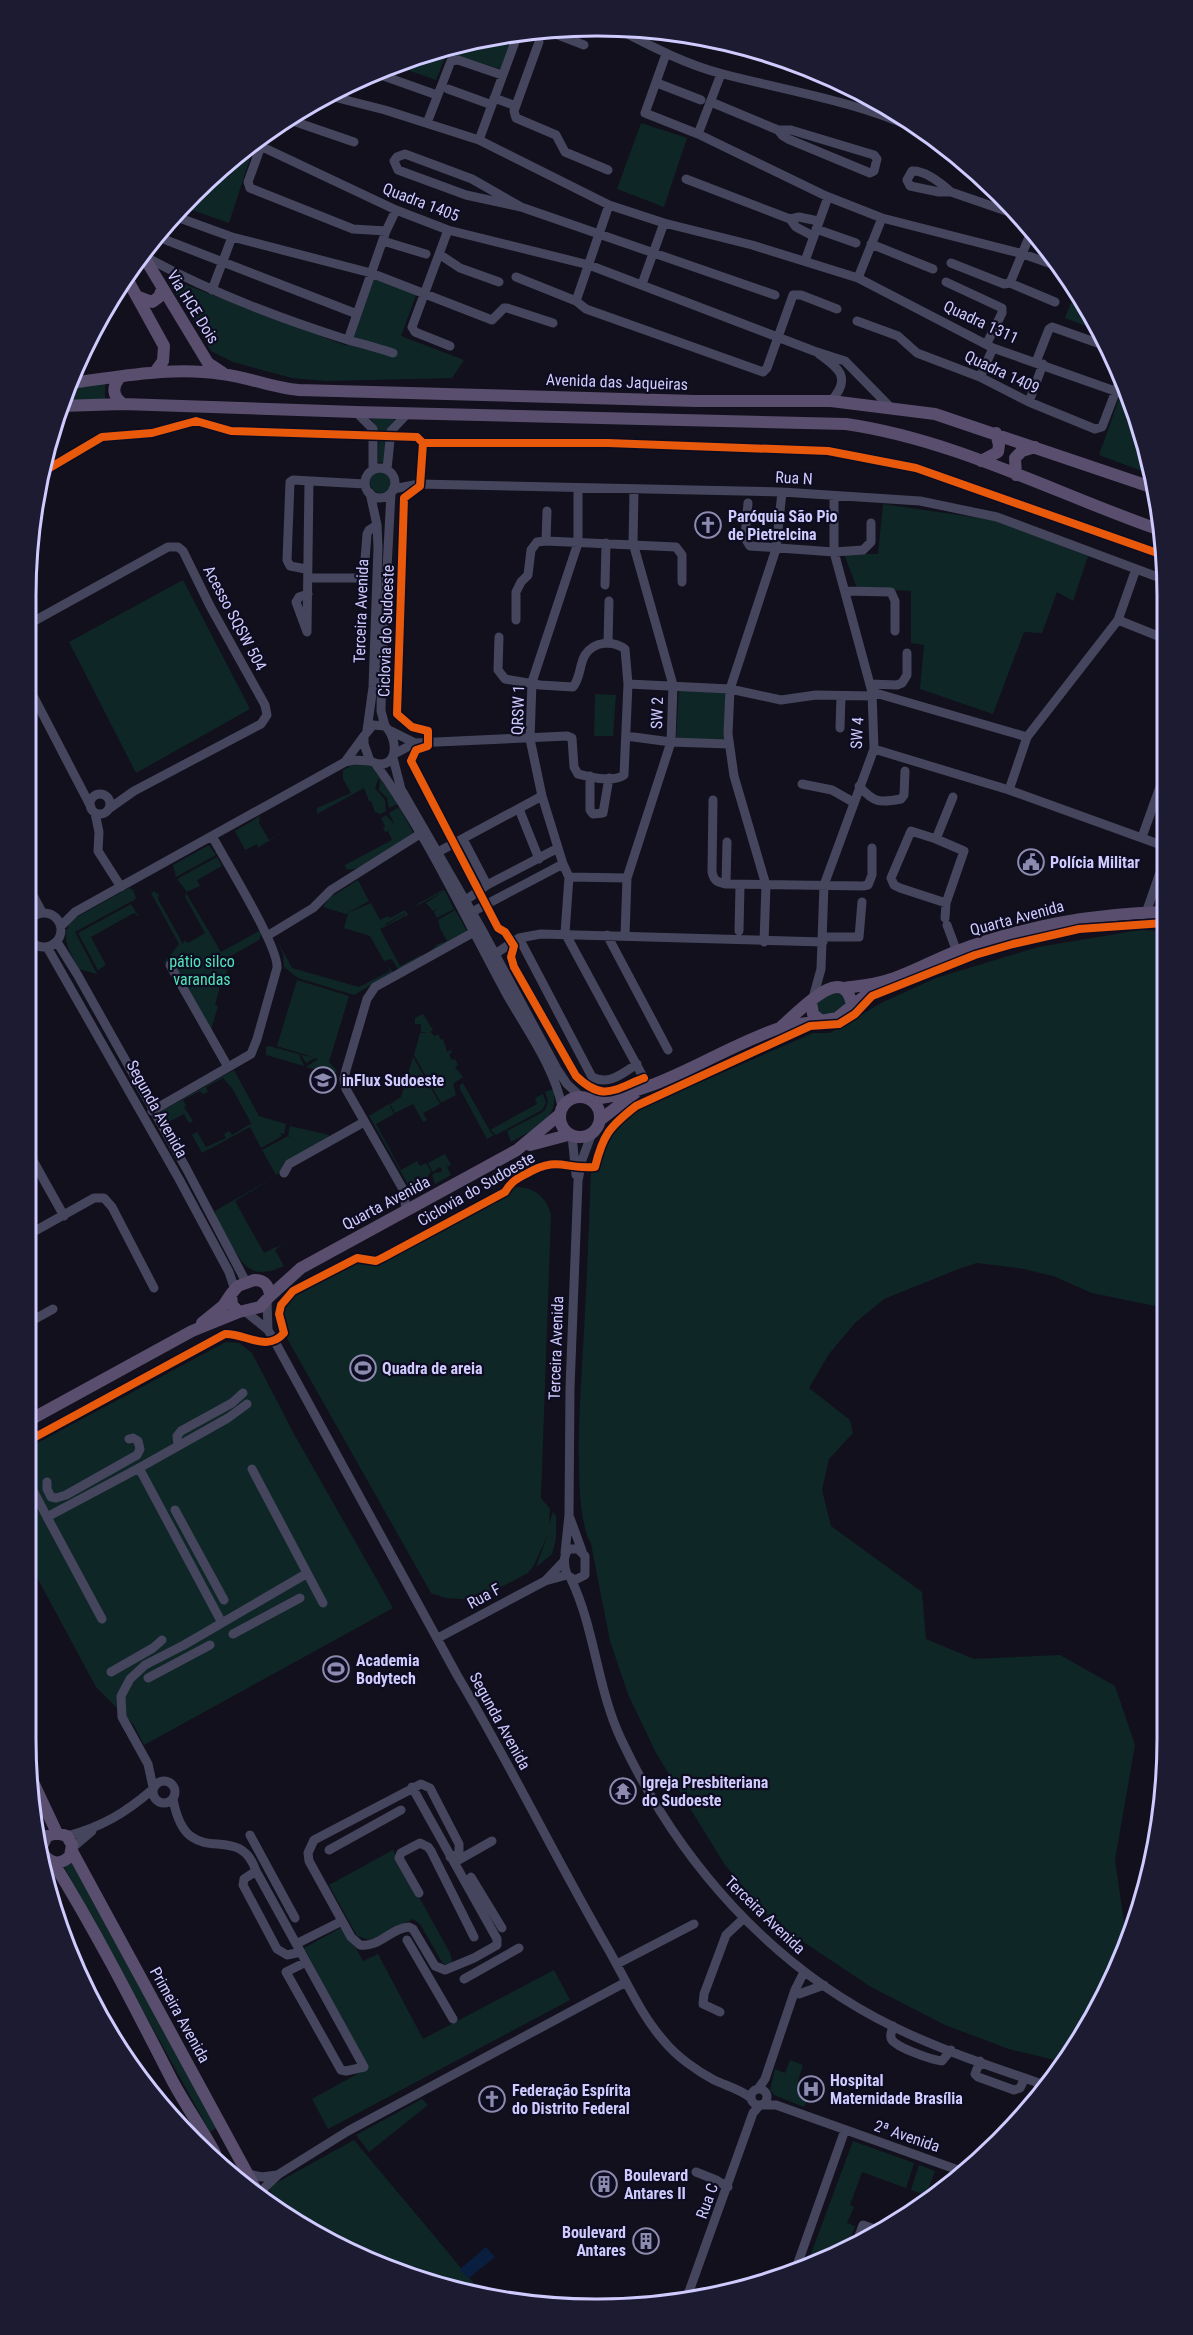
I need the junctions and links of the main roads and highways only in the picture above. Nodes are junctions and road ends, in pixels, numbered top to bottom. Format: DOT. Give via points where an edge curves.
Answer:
graph roads {
  1 [pos="147,262"];
  2 [pos="131,284"];
  3 [pos="162,289"];
  4 [pos="139,297"];
  5 [pos="155,372"];
  6 [pos="224,374"];
  7 [pos="120,377"];
  8 [pos="79,382"];
  9 [pos="285,389"];
  10 [pos="780,399"];
  11 [pos="711,401"];
  12 [pos="123,404"];
  13 [pos="70,405"];
  14 [pos="276,408"];
  15 [pos="711,421"];
  16 [pos="776,421"];
  17 [pos="996,433"];
  18 [pos="1035,447"];
  19 [pos="981,461"];
  20 [pos="1016,475"];
  21 [pos="1146,485"];
  22 [pos="1153,528"];
  23 [pos="1157,912"];
  24 [pos="884,982"];
  25 [pos="840,987"];
  26 [pos="812,1000"];
  27 [pos="852,1006"];
  28 [pos="821,1021"];
  29 [pos="780,1028"];
  30 [pos="644,1087"];
  31 [pos="584,1097"];
  32 [pos="561,1111"];
  33 [pos="600,1120"];
  34 [pos="570,1135"];
  35 [pos="523,1147"];
  36 [pos="301,1268"];
  37 [pos="261,1280"];
  38 [pos="233,1292"];
  39 [pos="268,1298"];
  40 [pos="243,1312"];
  41 [pos="192,1331"];
  42 [pos="36,1417"];
  43 [pos="39,1792"];
  44 [pos="45,1838"];
  45 [pos="67,1842"];
  46 [pos="50,1859"];
  47 [pos="50,1862"];
  48 [pos="227,2136"];
  49 [pos="211,2145"];
  50 [pos="212,2147"];
  51 [pos="252,2180"];
  1 -- 3 [label="main road, Via HCE Dois"];
  2 -- 4 [label="main road"];
  3 -- 4 [label="main road" via="152,302"];
  3 -- 6 [label="main road, Via HCE Dois" via="208,363"];
  4 -- 5 [label="main road" via="164,346 163,361"];
  5 -- 6 [label="main road, Avenida das Jaqueiras"];
  5 -- 7 [label="main road, Avenida das Jaqueiras"];
  6 -- 9 [label="main road, Avenida das Jaqueiras"];
  7 -- 8 [label="main road, Avenida das Jaqueiras"];
  7 -- 12 [label="main road" via="114,392"];
  9 -- 11 [label="main road, Avenida das Jaqueiras"];
  9 -- 14 [label="main road" via="287,400"];
  10 -- 11 [label="main road, Avenida das Jaqueiras"];
  10 -- 16 [label="main road" via="783,412"];
  10 -- 17 [label="main road, Avenida das Jaqueiras" via="831,400 935,414"];
  11 -- 15 [label="main road" via="707,410"];
  12 -- 13 [label="main road"];
  12 -- 14 [label="main road"];
  14 -- 15 [label="main road"];
  15 -- 16 [label="main road"];
  16 -- 19 [label="main road" via="887,430"];
  17 -- 18 [label="main road, Avenida das Jaqueiras"];
  17 -- 19 [label="main road" via="998,452"];
  18 -- 20 [label="main road" via="1015,458"];
  18 -- 21 [label="main road, Avenida das Jaqueiras"];
  19 -- 20 [label="main road"];
  20 -- 22 [label="main road"];
  23 -- 24 [label="main road, Quarta Avenida" via="1064,921 1025,930"];
  24 -- 25 [label="main road, Quarta Avenida"];
  24 -- 27 [label="main road, Quarta Avenida"];
  25 -- 26 [label="main road" via="825,990"];
  25 -- 27 [label="main road" via="848,992"];
  26 -- 28 [label="main road" via="813,1014"];
  26 -- 29 [label="main road"];
  27 -- 28 [label="main road" via="837,1018"];
  28 -- 29 [label="main road"];
  29 -- 30 [label="main road"];
  30 -- 31 [label="main road" via="607,1098"];
  30 -- 33 [label="main road"];
  31 -- 32 [label="main road" via="568,1100"];
  31 -- 33 [label="main road" via="598,1107"];
  32 -- 34 [label="main road" via="562,1127"];
  32 -- 35 [label="main road, Quarta Avenida"];
  33 -- 34 [label="main road" via="592,1133"];
  34 -- 35 [label="main road, Quarta Avenida"];
  35 -- 36 [label="main road, Quarta Avenida"];
  36 -- 37 [label="main road"];
  36 -- 39 [label="main road, Quarta Avenida"];
  37 -- 38 [label="main road" via="246,1281"];
  37 -- 39 [label="main road" via="267,1284"];
  38 -- 40 [label="main road" via="232,1305"];
  38 -- 41 [label="main road" via="223,1306"];
  39 -- 40 [label="main road" via="260,1307"];
  40 -- 41 [label="main road"];
  41 -- 42 [label="main road"];
  43 -- 45 [label="main road, Primeira Avenida"];
  44 -- 45 [label="main road"];
  45 -- 46 [label="main road" via="63,1862"];
  45 -- 48 [label="main road, Primeira Avenida"];
  47 -- 49 [label="main road" via="73,1893"];
  48 -- 50 [label="main road" via="217,2135"];
  48 -- 51 [label="main road, Primeira Avenida"];
}
